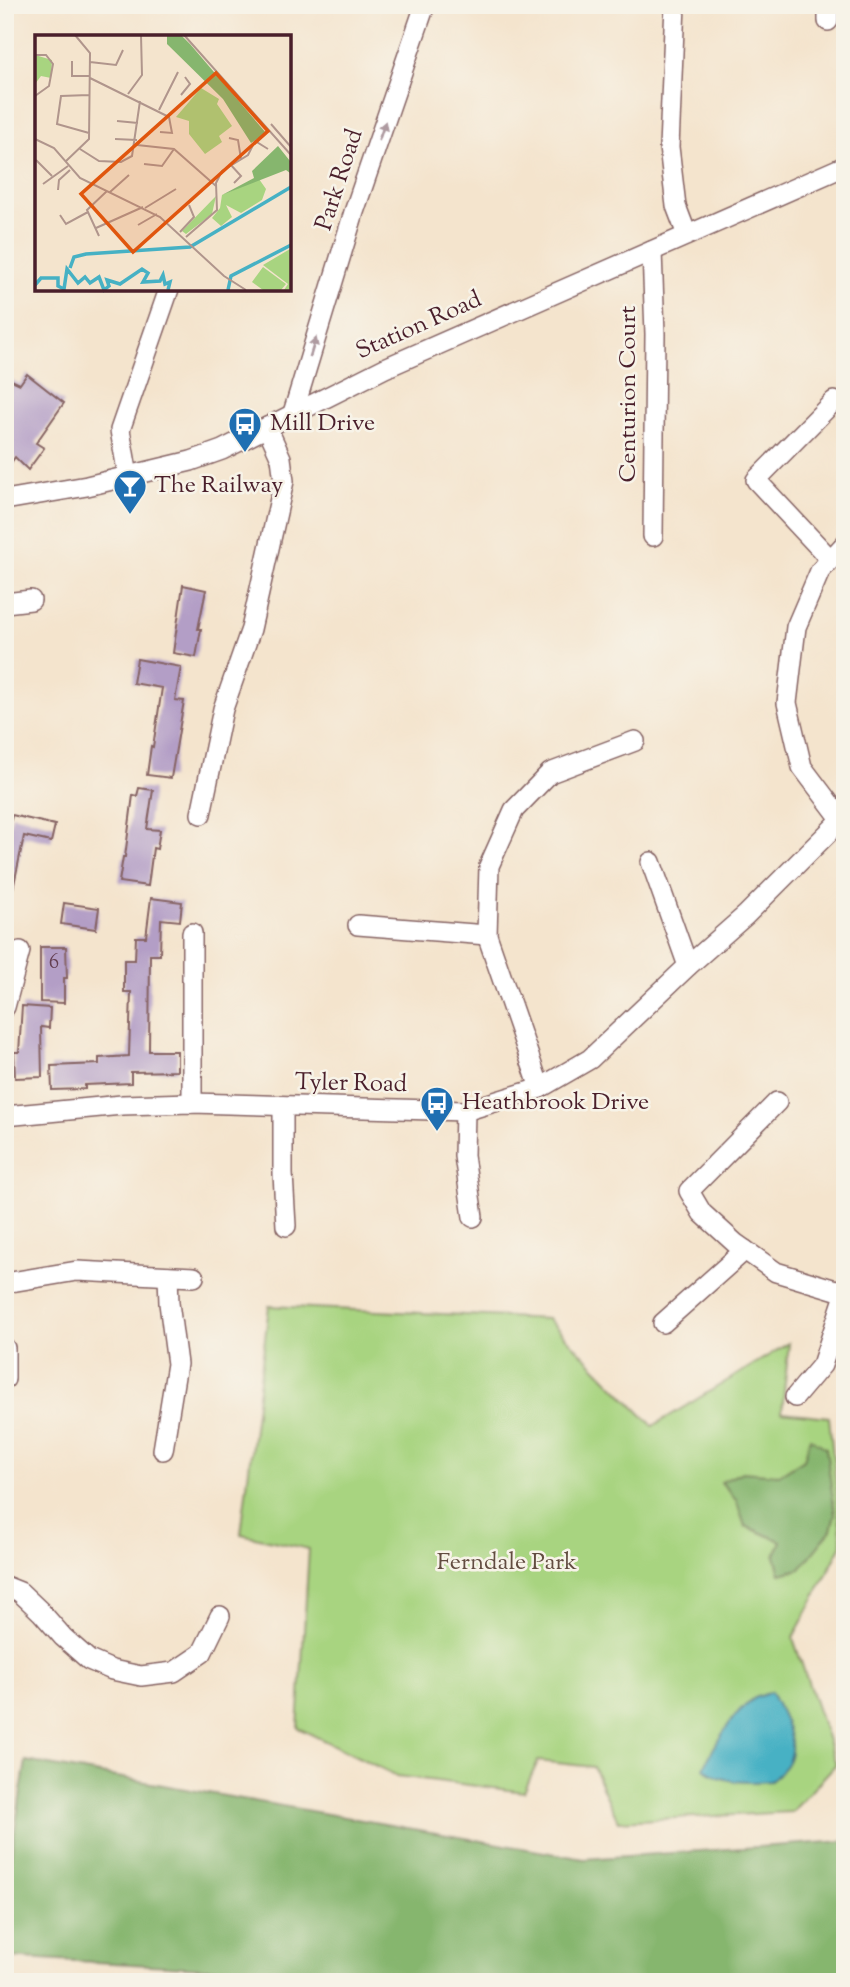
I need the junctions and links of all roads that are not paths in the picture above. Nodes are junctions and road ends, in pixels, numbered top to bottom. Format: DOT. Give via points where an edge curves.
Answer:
graph roads {
  1 [pos="425,5"];
  2 [pos="675,5"];
  3 [pos="845,166"];
  4 [pos="687,235"];
  5 [pos="652,251"];
  6 [pos="169,290"];
  7 [pos="834,401"];
  8 [pos="293,413"];
  9 [pos="268,427"];
  10 [pos="128,476"];
  11 [pos="5,500"];
  12 [pos="653,536"];
  13 [pos="845,544"];
  14 [pos="830,559"];
  15 [pos="31,600"];
  16 [pos="5,603"];
  17 [pos="635,741"];
  18 [pos="201,814"];
  19 [pos="843,822"];
  20 [pos="651,862"];
  21 [pos="358,925"];
  22 [pos="192,933"];
  23 [pos="487,935"];
  24 [pos="20,951"];
  25 [pos="688,965"];
  26 [pos="8,985"];
  27 [pos="5,1007"];
  28 [pos="540,1088"];
  29 [pos="777,1102"];
  30 [pos="192,1103"];
  31 [pos="283,1106"];
  32 [pos="465,1111"];
  33 [pos="5,1116"];
  34 [pos="473,1217"];
  35 [pos="286,1226"];
  36 [pos="745,1250"];
  37 [pos="168,1276"];
  38 [pos="194,1277"];
  39 [pos="5,1283"];
  40 [pos="845,1288"];
  41 [pos="845,1295"];
  42 [pos="663,1323"];
  43 [pos="5,1348"];
  44 [pos="5,1379"];
  45 [pos="795,1397"];
  46 [pos="163,1450"];
  47 [pos="5,1586"];
  48 [pos="220,1616"];
  8 -- 1 [label="street, Park Road, one-way" via="354,212"];
  2 -- 4 [label="street" via="669,146 676,206"];
  3 -- 4 [label="street, Station Road"];
  4 -- 5 [label="street, Station Road"];
  5 -- 8 [label="street, Station Road"];
  5 -- 12 [label="street, Centurion Court"];
  6 -- 10 [label="street" via="120,430"];
  7 -- 14 [label="street" via="756,480"];
  8 -- 9 [label="street, Station Road"];
  9 -- 10 [label="street, Station Road" via="191,461"];
  9 -- 18 [label="street" via="281,458 284,481 251,629 223,709"];
  10 -- 11 [label="street, Station Road"];
  13 -- 14 [label="street"];
  14 -- 19 [label="street" via="820,571 796,627 787,703 802,767"];
  15 -- 16 [label="street"];
  17 -- 23 [label="street" via="550,773 514,810 489,866"];
  19 -- 25 [label="street, Tyler Road"];
  20 -- 25 [label="street"];
  21 -- 23 [label="street"];
  22 -- 30 [label="street"];
  23 -- 28 [label="street"];
  24 -- 26 [label="street"];
  25 -- 28 [label="street, Tyler Road" via="590,1059"];
  26 -- 27 [label="street"];
  28 -- 32 [label="street, Tyler Road"];
  29 -- 36 [label="street" via="689,1191 702,1213"];
  30 -- 31 [label="street, Tyler Road"];
  30 -- 33 [label="street, Tyler Road"];
  31 -- 32 [label="street, Tyler Road"];
  31 -- 35 [label="street"];
  32 -- 34 [label="street" via="464,1156"];
  36 -- 40 [label="street" via="776,1272 836,1290"];
  36 -- 42 [label="street"];
  37 -- 38 [label="street"];
  37 -- 39 [label="street" via="77,1270"];
  37 -- 46 [label="street" via="177,1364"];
  41 -- 45 [label="street" via="822,1365"];
  43 -- 44 [label="street"];
  47 -- 48 [label="street" via="20,1592 89,1660 141,1676 174,1672 202,1653"];
}
